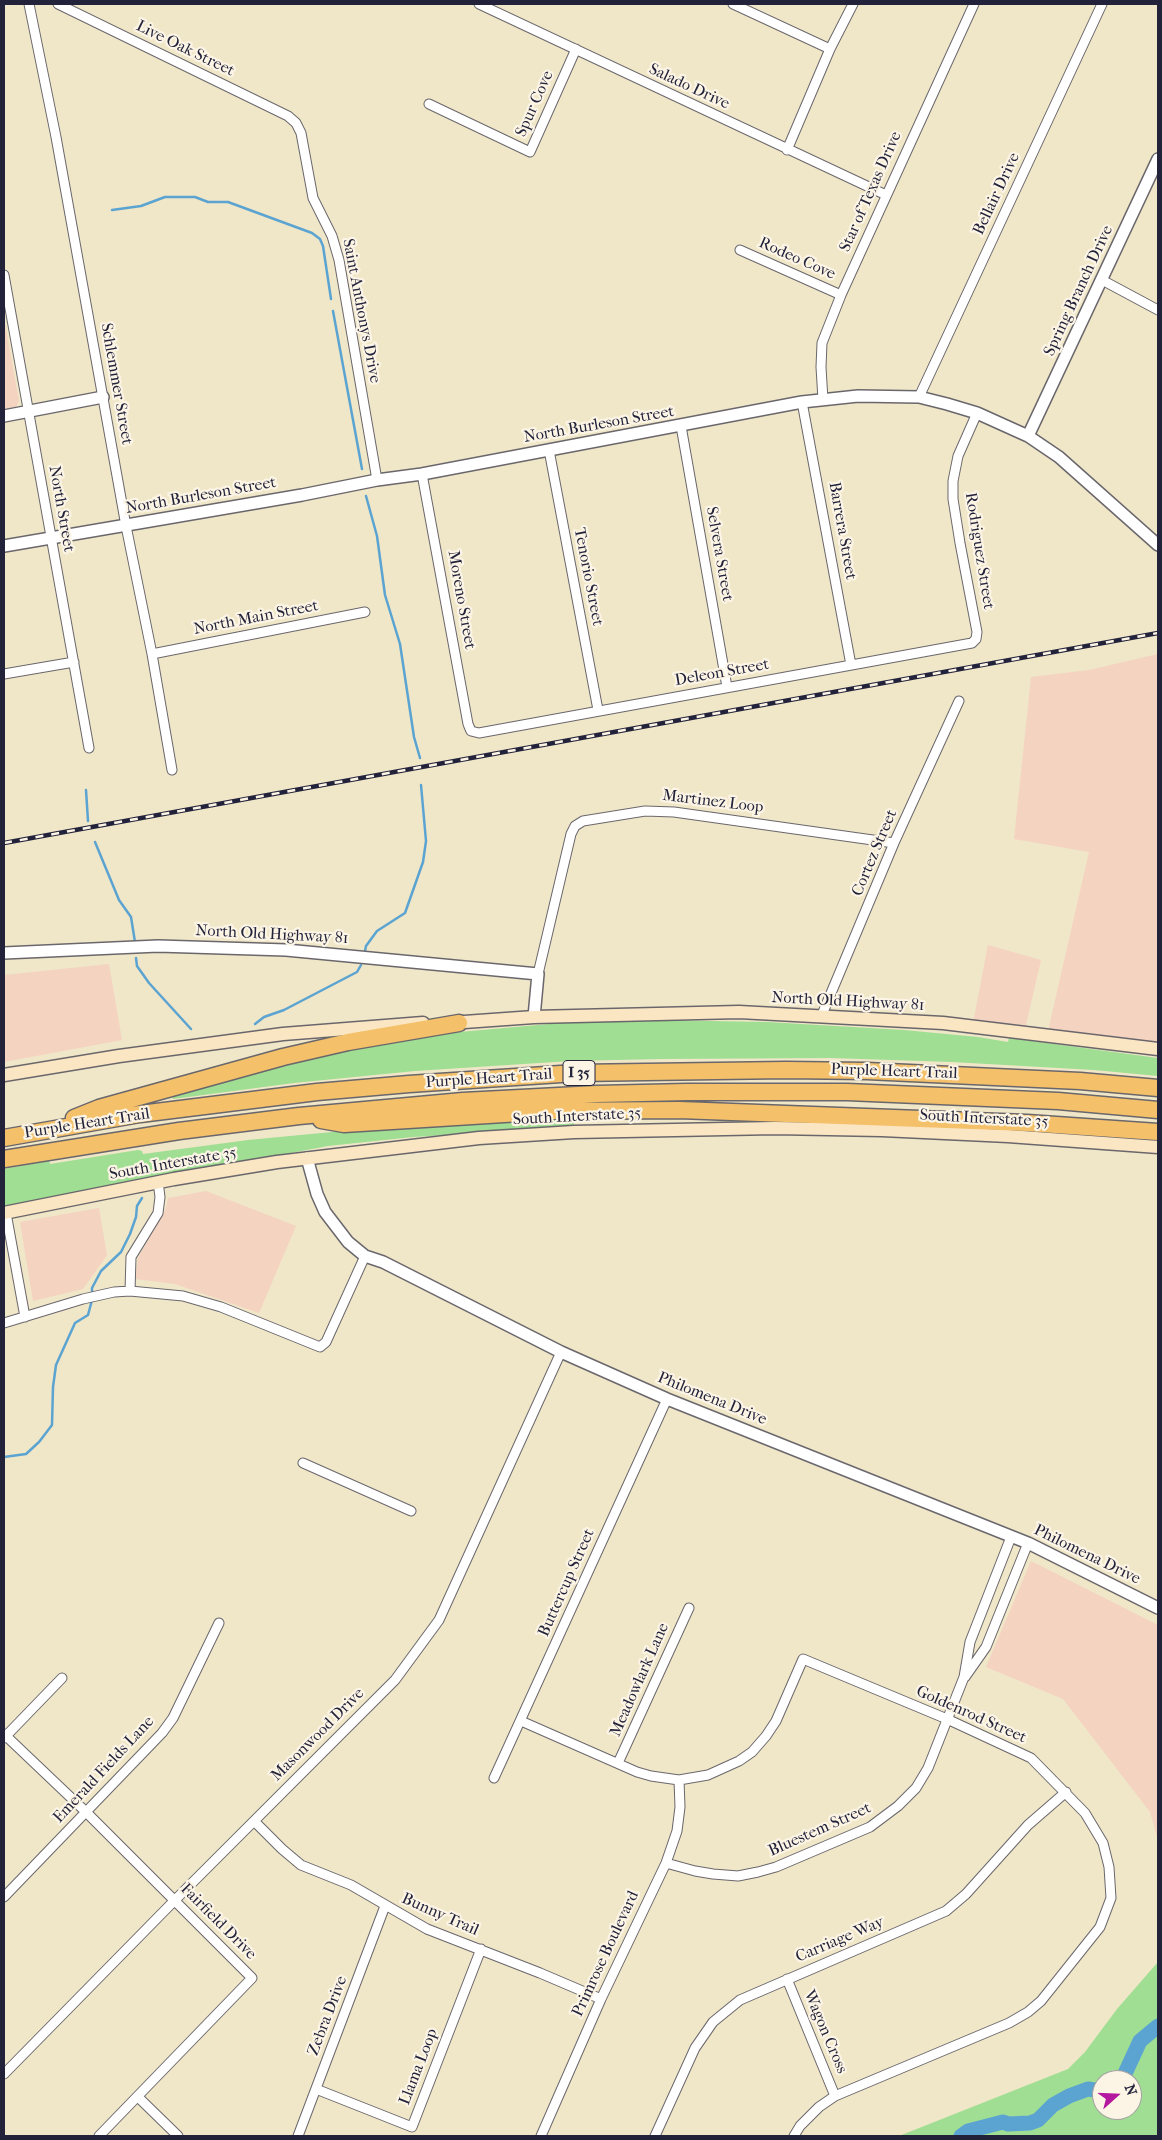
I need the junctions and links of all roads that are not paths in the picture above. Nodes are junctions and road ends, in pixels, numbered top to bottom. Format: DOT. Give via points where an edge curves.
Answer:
graph roads {
  1 [pos="29,4"];
  2 [pos="58,4"];
  3 [pos="480,4"];
  4 [pos="733,4"];
  5 [pos="853,4"];
  6 [pos="974,4"];
  7 [pos="1102,4"];
  8 [pos="576,49"];
  9 [pos="830,49"];
  10 [pos="429,104"];
  11 [pos="296,123"];
  12 [pos="787,150"];
  13 [pos="1158,158"];
  14 [pos="1155,174"];
  15 [pos="886,195"];
  16 [pos="740,250"];
  17 [pos="4,275"];
  18 [pos="1102,280"];
  19 [pos="841,296"];
  20 [pos="1158,310"];
  21 [pos="103,397"];
  22 [pos="919,397"];
  23 [pos="823,400"];
  24 [pos="802,402"];
  25 [pos="29,411"];
  26 [pos="977,413"];
  27 [pos="4,416"];
  28 [pos="681,426"];
  29 [pos="1028,436"];
  30 [pos="549,450"];
  31 [pos="422,474"];
  32 [pos="376,480"];
  33 [pos="126,526"];
  34 [pos="50,539"];
  35 [pos="1158,545"];
  36 [pos="4,546"];
  37 [pos="365,612"];
  38 [pos="976,639"];
  39 [pos="152,654"];
  40 [pos="74,662"];
  41 [pos="851,665"];
  42 [pos="4,674"];
  43 [pos="727,688"];
  44 [pos="959,701"];
  45 [pos="598,710"];
  46 [pos="472,731"];
  47 [pos="89,748"];
  48 [pos="172,770"];
  49 [pos="894,844"];
  50 [pos="4,953"];
  51 [pos="538,974"];
  52 [pos="821,1017"];
  53 [pos="534,1018"];
  54 [pos="459,1023"];
  55 [pos="1158,1049"];
  56 [pos="4,1075"];
  57 [pos="1158,1088"];
  58 [pos="1158,1110"];
  59 [pos="299,1116"];
  60 [pos="38,1132"];
  61 [pos="1158,1132"];
  62 [pos="4,1138"];
  63 [pos="1158,1147"];
  64 [pos="307,1158"];
  65 [pos="4,1159"];
  66 [pos="158,1182"];
  67 [pos="5,1213"];
  68 [pos="365,1256"];
  69 [pos="130,1291"];
  70 [pos="25,1317"];
  71 [pos="4,1323"];
  72 [pos="561,1352"];
  73 [pos="667,1400"];
  74 [pos="303,1463"];
  75 [pos="411,1511"];
  76 [pos="1011,1536"];
  77 [pos="1028,1543"];
  78 [pos="983,1607"];
  79 [pos="689,1608"];
  80 [pos="1158,1608"];
  81 [pos="999,1614"];
  82 [pos="219,1623"];
  83 [pos="964,1677"];
  84 [pos="62,1678"];
  85 [pos="947,1720"];
  86 [pos="521,1721"];
  87 [pos="4,1736"];
  88 [pos="618,1764"];
  89 [pos="494,1778"];
  90 [pos="679,1780"];
  91 [pos="1066,1792"];
  92 [pos="86,1812"];
  93 [pos="254,1821"];
  94 [pos="666,1863"];
  95 [pos="4,1896"];
  96 [pos="175,1900"];
  97 [pos="386,1906"];
  98 [pos="481,1949"];
  99 [pos="787,1979"];
  100 [pos="600,1999"];
  101 [pos="4,2074"];
  102 [pos="316,2089"];
  103 [pos="836,2096"];
  104 [pos="138,2097"];
  105 [pos="99,2136"];
  106 [pos="178,2136"];
  107 [pos="298,2136"];
  108 [pos="541,2136"];
  109 [pos="655,2136"];
  110 [pos="794,2136"];
  1 -- 21 [label="street, Schlemmer Street"];
  2 -- 11 [label="street, Live Oak Street" via="288,116"];
  3 -- 8 [label="street, Salado Drive"];
  4 -- 9 [label="street"];
  5 -- 9 [label="street"];
  6 -- 15 [label="street, Star of Texas Drive"];
  7 -- 22 [label="street, Bellair Drive"];
  8 -- 10 [label="street, Spur Cove" via="530,152"];
  8 -- 12 [label="street, Salado Drive"];
  9 -- 12 [label="street"];
  11 -- 32 [label="street, Saint Anthonys Drive" via="301,133 313,198 332,236 339,260"];
  12 -- 15 [label="street, Salado Drive"];
  13 -- 14 [label="street, Spring Branch Drive"];
  14 -- 18 [label="street, Spring Branch Drive"];
  15 -- 19 [label="street, Star of Texas Drive"];
  16 -- 19 [label="street, Rodeo Cove"];
  17 -- 25 [label="street, North Street"];
  18 -- 20 [label="street"];
  18 -- 29 [label="street, Spring Branch Drive"];
  19 -- 23 [label="street, Star of Texas Drive" via="822,343"];
  21 -- 25 [label="street"];
  21 -- 33 [label="street, Schlemmer Street"];
  22 -- 23 [label="street, North Burleson Street" via="858,396"];
  22 -- 26 [label="street, North Burleson Street"];
  23 -- 24 [label="street, North Burleson Street"];
  24 -- 28 [label="street, North Burleson Street"];
  24 -- 41 [label="street, Barrera Street"];
  25 -- 27 [label="street"];
  25 -- 34 [label="street, North Street"];
  26 -- 29 [label="street, North Burleson Street"];
  26 -- 38 [label="street, Rodriguez Street" via="958,456 953,481 953,499"];
  28 -- 30 [label="street, North Burleson Street"];
  28 -- 43 [label="street, Selvera Street"];
  29 -- 35 [label="street, North Burleson Street" via="1059,456"];
  30 -- 31 [label="street, North Burleson Street"];
  30 -- 45 [label="street, Tenorio Street"];
  31 -- 32 [label="street, North Burleson Street"];
  31 -- 46 [label="street, Moreno Street" via="468,724"];
  32 -- 33 [label="street, North Burleson Street"];
  33 -- 34 [label="street, North Burleson Street"];
  33 -- 39 [label="street, Schlemmer Street"];
  34 -- 36 [label="street, North Burleson Street"];
  34 -- 40 [label="street, North Street"];
  37 -- 39 [label="street, North Main Street"];
  38 -- 41 [label="street, Deleon Street" via="972,643"];
  39 -- 48 [label="street, Schlemmer Street"];
  40 -- 42 [label="street"];
  40 -- 47 [label="street, North Street"];
  41 -- 43 [label="street, Deleon Street"];
  43 -- 45 [label="street, Deleon Street"];
  44 -- 49 [label="street, Cortez Street"];
  45 -- 46 [label="street, Deleon Street" via="479,733"];
  49 -- 51 [label="street, Martinez Loop" via="674,812 645,811 583,821 571,834"];
  49 -- 52 [label="street, Cortez Street"];
  50 -- 51 [label="street, North Old Highway 81" via="158,946 286,950"];
  51 -- 53 [label="street, Martinez Loop"];
  52 -- 53 [label="main road, North Old Highway 81" via="739,1012"];
  52 -- 55 [label="main road, North Old Highway 81" via="943,1024"];
  53 -- 54 [label="main road"];
  54 -- 56 [label="main road" via="283,1034"];
  54 -- 60 [label="highway" via="283,1057 99,1108"];
  57 -- 60 [label="highway, Purple Heart Trail / I 35" via="867,1070 576,1073 317,1092 149,1113"];
  58 -- 59 [label="highway, Purple Heart Trail / I 35" via="955,1096 736,1092 482,1100"];
  59 -- 61 [label="highway" via="344,1124 552,1111 679,1110 1027,1123"];
  59 -- 65 [label="highway, Purple Heart Trail / I 35"];
  60 -- 62 [label="highway, Purple Heart Trail / I 35"];
  63 -- 64 [label="main road, South Interstate 35" via="882,1130 662,1129 479,1138"];
  64 -- 66 [label="main road, South Interstate 35"];
  64 -- 68 [label="street, Philomena Drive" via="325,1212 348,1242"];
  66 -- 67 [label="main road, South Interstate 35"];
  66 -- 69 [label="street" via="158,1213 132,1257"];
  67 -- 70 [label="street"];
  68 -- 69 [label="street" via="326,1342 320,1347 221,1307 184,1296"];
  68 -- 72 [label="street, Philomena Drive" via="383,1262"];
  69 -- 70 [label="street" via="83,1299"];
  70 -- 71 [label="street"];
  72 -- 73 [label="street, Philomena Drive"];
  72 -- 93 [label="street, Masonwood Drive" via="439,1620 395,1680"];
  73 -- 76 [label="street, Philomena Drive"];
  73 -- 86 [label="street, Buttercup Street"];
  74 -- 75 [label="street"];
  76 -- 77 [label="street, Philomena Drive"];
  76 -- 78 [label="street, Bluestem Street"];
  77 -- 80 [label="street, Philomena Drive"];
  77 -- 81 [label="street, Bluestem Street"];
  78 -- 81 [label="street"];
  78 -- 83 [label="street, Bluestem Street" via="970,1642"];
  79 -- 88 [label="street, Meadowlark Lane"];
  81 -- 83 [label="street, Bluestem Street" via="986,1647"];
  82 -- 92 [label="street, Emerald Fields Lane" via="173,1718"];
  83 -- 85 [label="street, Bluestem Street"];
  84 -- 87 [label="street"];
  85 -- 90 [label="street, Goldenrod Street" via="803,1659 776,1721 752,1752 723,1769"];
  85 -- 91 [label="street, Goldenrod Street" via="1031,1758"];
  85 -- 94 [label="street, Bluestem Street" via="928,1768 916,1788 870,1827 776,1867 738,1876 695,1872"];
  86 -- 88 [label="street, Goldenrod Street"];
  86 -- 89 [label="street, Buttercup Street"];
  87 -- 92 [label="street, Fairfield Drive"];
  88 -- 90 [label="street, Goldenrod Street" via="651,1776"];
  90 -- 94 [label="street, Primrose Boulevard" via="678,1830"];
  91 -- 99 [label="street, Carriage Way" via="1028,1825 966,1894 946,1911"];
  91 -- 103 [label="street, Goldenrod Street" via="1085,1812 1103,1843 1111,1898 1100,1927 1028,2012 1009,2024"];
  92 -- 95 [label="street, Emerald Fields Lane"];
  92 -- 96 [label="street, Fairfield Drive"];
  93 -- 96 [label="street, Masonwood Drive"];
  93 -- 97 [label="street, Bunny Trail" via="301,1865 351,1885"];
  94 -- 100 [label="street, Primrose Boulevard"];
  96 -- 101 [label="street, Masonwood Drive"];
  96 -- 104 [label="street, Fairfield Drive" via="252,1978"];
  97 -- 98 [label="street, Bunny Trail" via="427,1929"];
  97 -- 102 [label="street, Zebra Drive"];
  98 -- 100 [label="street, Bunny Trail"];
  98 -- 102 [label="street, Llama Loop" via="412,2126"];
  99 -- 103 [label="street, Wagon Cross"];
  99 -- 109 [label="street, Carriage Way" via="740,2000 713,2022 696,2048"];
  100 -- 108 [label="street, Primrose Boulevard"];
  102 -- 107 [label="street, Zebra Drive"];
  103 -- 110 [label="street, Goldenrod Street" via="819,2107"];
  104 -- 105 [label="street, Fairfield Drive"];
  104 -- 106 [label="street"];
}
